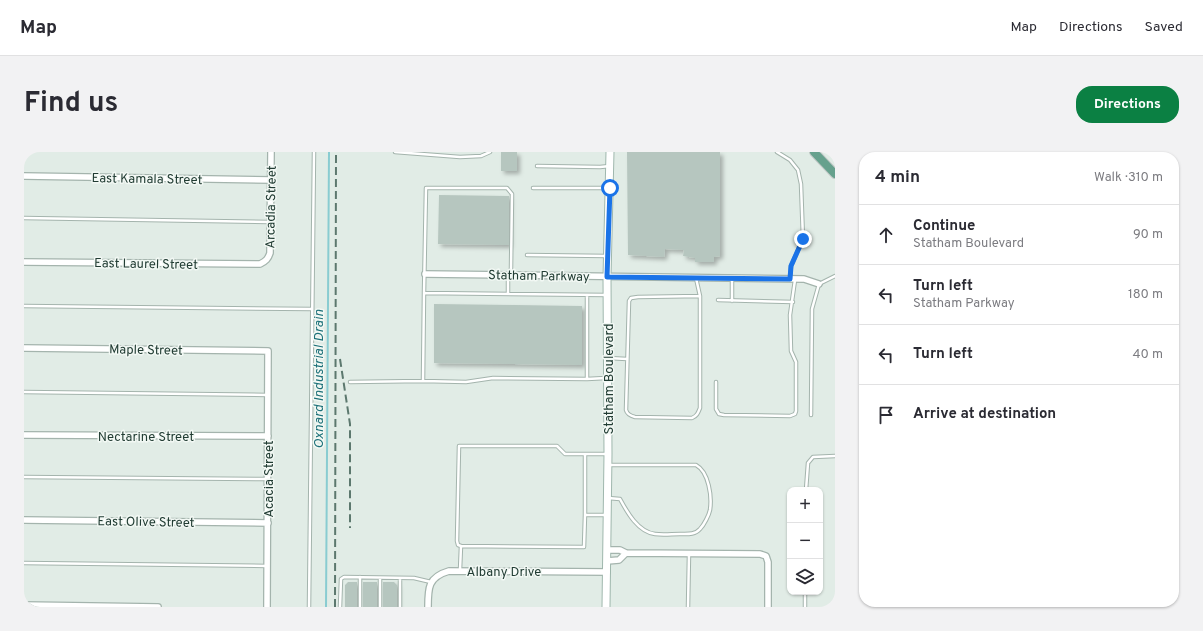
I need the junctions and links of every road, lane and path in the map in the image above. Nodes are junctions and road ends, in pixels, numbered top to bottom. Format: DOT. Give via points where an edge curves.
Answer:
graph roads {
  1 [pos="271,152"];
  2 [pos="314,152"];
  3 [pos="394,152"];
  4 [pos="490,152"];
  5 [pos="610,152"];
  6 [pos="777,152"];
  7 [pos="814,152"];
  8 [pos="537,166"];
  9 [pos="610,166"];
  10 [pos="835,174"];
  11 [pos="24,176"];
  12 [pos="271,180"];
  13 [pos="533,188"];
  14 [pos="610,188"];
  15 [pos="24,218"];
  16 [pos="270,222"];
  17 [pos="527,255"];
  18 [pos="608,256"];
  19 [pos="266,260"];
  20 [pos="24,262"];
  21 [pos="425,274"];
  22 [pos="510,275"];
  23 [pos="835,276"];
  24 [pos="607,277"];
  25 [pos="696,278"];
  26 [pos="732,278"];
  27 [pos="793,279"];
  28 [pos="820,284"];
  29 [pos="424,293"];
  30 [pos="508,294"];
  31 [pos="587,295"];
  32 [pos="608,295"];
  33 [pos="700,296"];
  34 [pos="718,300"];
  35 [pos="732,301"];
  36 [pos="793,302"];
  37 [pos="24,306"];
  38 [pos="312,309"];
  39 [pos="24,348"];
  40 [pos="268,351"];
  41 [pos="607,358"];
  42 [pos="627,359"];
  43 [pos="607,378"];
  44 [pos="587,379"];
  45 [pos="424,381"];
  46 [pos="350,382"];
  47 [pos="716,382"];
  48 [pos="24,392"];
  49 [pos="268,395"];
  50 [pos="811,415"];
  51 [pos="24,435"];
  52 [pos="268,436"];
  53 [pos="585,454"];
  54 [pos="608,454"];
  55 [pos="835,456"];
  56 [pos="608,465"];
  57 [pos="24,477"];
  58 [pos="268,479"];
  59 [pos="806,487"];
  60 [pos="608,498"];
  61 [pos="585,515"];
  62 [pos="608,515"];
  63 [pos="24,520"];
  64 [pos="268,522"];
  65 [pos="461,546"];
  66 [pos="607,550"];
  67 [pos="626,552"];
  68 [pos="689,553"];
  69 [pos="607,561"];
  70 [pos="24,563"];
  71 [pos="268,566"];
  72 [pos="460,571"];
  73 [pos="607,572"];
  74 [pos="360,577"];
  75 [pos="380,578"];
  76 [pos="400,578"];
  77 [pos="431,582"];
  78 [pos="805,595"];
  79 [pos="24,605"];
  80 [pos="158,607"];
  81 [pos="267,607"];
  82 [pos="309,607"];
  83 [pos="340,607"];
  84 [pos="360,607"];
  85 [pos="380,607"];
  86 [pos="400,607"];
  87 [pos="428,607"];
  88 [pos="606,607"];
  89 [pos="688,607"];
  90 [pos="768,607"];
  91 [pos="805,607"];
  1 -- 12 [label="street, Arcadia Street"];
  2 -- 38 [label="lane"];
  3 -- 4 [label="lane" via="460,157 481,156"];
  5 -- 9 [label="street, Statham Boulevard"];
  6 -- 27 [label="lane" via="790,160 798,170 801,184 803,239 791,266"];
  7 -- 10 [label="main road"];
  8 -- 9 [label="lane"];
  9 -- 14 [label="street, Statham Boulevard"];
  11 -- 12 [label="street, East Kamala Street"];
  12 -- 16 [label="street, Arcadia Street"];
  13 -- 14 [label="lane"];
  14 -- 18 [label="street, Statham Boulevard"];
  15 -- 16 [label="lane"];
  16 -- 19 [label="street, Arcadia Street" via="270,253"];
  17 -- 18 [label="lane"];
  18 -- 24 [label="street, Statham Boulevard"];
  19 -- 20 [label="street, East Laurel Street" via="260,264"];
  21 -- 22 [label="street, Statham Parkway"];
  21 -- 22 [label="lane" via="426,188 507,188 512,194"];
  21 -- 29 [label="lane"];
  22 -- 24 [label="street, Statham Parkway"];
  22 -- 30 [label="lane"];
  23 -- 28 [label="lane"];
  24 -- 25 [label="street, Statham Parkway"];
  24 -- 32 [label="street, Statham Boulevard"];
  25 -- 26 [label="street, Statham Parkway"];
  25 -- 33 [label="lane"];
  26 -- 27 [label="street, Statham Parkway"];
  26 -- 35 [label="lane"];
  27 -- 28 [label="street, Statham Parkway" via="804,279"];
  27 -- 36 [label="lane"];
  28 -- 50 [label="lane" via="812,309"];
  29 -- 30 [label="lane"];
  29 -- 45 [label="lane"];
  30 -- 31 [label="lane"];
  31 -- 32 [label="lane"];
  31 -- 44 [label="lane"];
  32 -- 41 [label="street, Statham Boulevard"];
  33 -- 42 [label="lane" via="631,298 628,304"];
  33 -- 42 [label="lane" via="700,408 696,416 635,417 629,414 626,410"];
  34 -- 35 [label="lane"];
  35 -- 36 [label="lane"];
  36 -- 47 [label="lane" via="790,315 791,352 796,362 794,414 719,414 716,410"];
  37 -- 38 [label="lane"];
  38 -- 82 [label="lane"];
  39 -- 40 [label="street, Maple Street"];
  40 -- 49 [label="street, Acacia Street"];
  41 -- 42 [label="lane"];
  41 -- 43 [label="street, Statham Boulevard"];
  43 -- 44 [label="lane"];
  43 -- 54 [label="street, Statham Boulevard"];
  44 -- 45 [label="lane" via="493,378 466,382"];
  45 -- 46 [label="lane"];
  48 -- 49 [label="lane"];
  49 -- 52 [label="street, Acacia Street"];
  51 -- 52 [label="street, Nectarine Street"];
  52 -- 58 [label="street, Acacia Street"];
  53 -- 54 [label="lane"];
  53 -- 61 [label="lane"];
  53 -- 65 [label="lane" via="565,454 557,446 459,446 457,541"];
  54 -- 56 [label="street, Statham Boulevard"];
  55 -- 59 [label="lane" via="813,457 808,463"];
  56 -- 60 [label="street, Statham Boulevard"];
  56 -- 60 [label="lane" via="696,465 705,474 710,511 700,530 692,534 654,534 630,517 620,499"];
  57 -- 58 [label="lane"];
  58 -- 64 [label="street, Acacia Street"];
  60 -- 62 [label="street, Statham Boulevard"];
  61 -- 62 [label="lane"];
  61 -- 65 [label="lane" via="584,547"];
  62 -- 66 [label="street, Statham Boulevard"];
  63 -- 64 [label="street, East Olive Street"];
  64 -- 71 [label="street, Acacia Street"];
  65 -- 72 [label="lane"];
  66 -- 67 [label="street"];
  66 -- 69 [label="street, Statham Boulevard"];
  67 -- 68 [label="street"];
  67 -- 69 [label="street" via="619,560"];
  68 -- 89 [label="lane"];
  68 -- 90 [label="street" via="766,556"];
  69 -- 73 [label="street, Statham Boulevard"];
  70 -- 71 [label="lane"];
  71 -- 81 [label="street, Acacia Street"];
  72 -- 73 [label="street, Albany Drive"];
  72 -- 77 [label="street, Albany Drive" via="440,574"];
  73 -- 88 [label="street, Statham Boulevard"];
  74 -- 75 [label="lane"];
  74 -- 83 [label="lane" via="342,578"];
  74 -- 84 [label="lane"];
  75 -- 76 [label="lane"];
  75 -- 85 [label="lane"];
  76 -- 77 [label="lane"];
  76 -- 86 [label="lane"];
  77 -- 87 [label="street"];
  78 -- 91 [label="lane"];
  79 -- 80 [label="street"];
}
